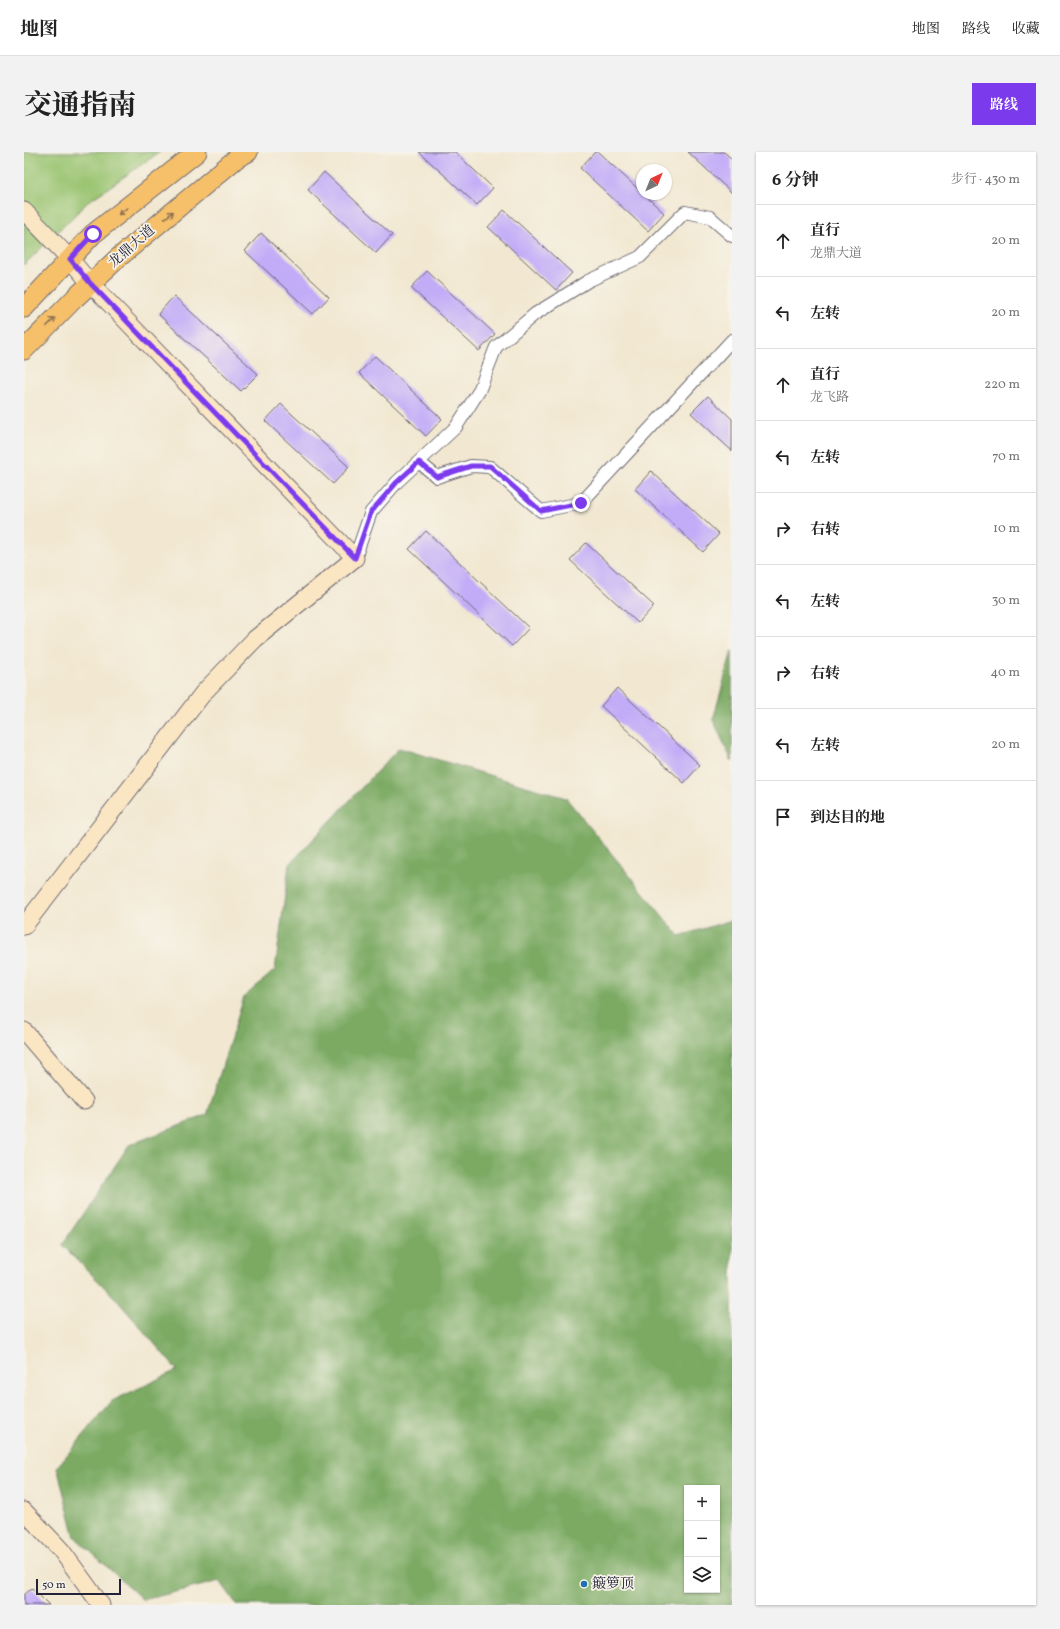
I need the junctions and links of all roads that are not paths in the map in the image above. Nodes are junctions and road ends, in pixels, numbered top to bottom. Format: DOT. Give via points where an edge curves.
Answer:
graph roads {
  1 [pos="198,152"];
  2 [pos="248,152"];
  3 [pos="24,211"];
  4 [pos="732,236"];
  5 [pos="70,259"];
  6 [pos="91,284"];
  7 [pos="24,308"];
  8 [pos="732,340"];
  9 [pos="24,350"];
  10 [pos="419,462"];
  11 [pos="355,558"];
  12 [pos="24,926"];
  13 [pos="24,1031"];
  14 [pos="84,1101"];
  15 [pos="24,1511"];
  16 [pos="101,1605"];
  1 -- 5 [label="main road, one-way" via="93,234"];
  6 -- 2 [label="main road, 龙鼎大道, one-way" via="237,158"];
  3 -- 5 [label="street"];
  4 -- 10 [label="street" via="710,217 685,212 640,257 588,281 535,314 496,347 479,391 456,427"];
  5 -- 6 [label="street"];
  5 -- 7 [label="main road"];
  9 -- 6 [label="main road, 龙鼎大道, one-way"];
  6 -- 11 [label="street"];
  8 -- 10 [label="street" via="581,503 541,511 490,466 471,466 437,477"];
  10 -- 11 [label="street" via="397,482 371,512"];
  11 -- 12 [label="street" via="255,639 204,692"];
  13 -- 14 [label="street"];
  15 -- 16 [label="street" via="61,1550"];
}
